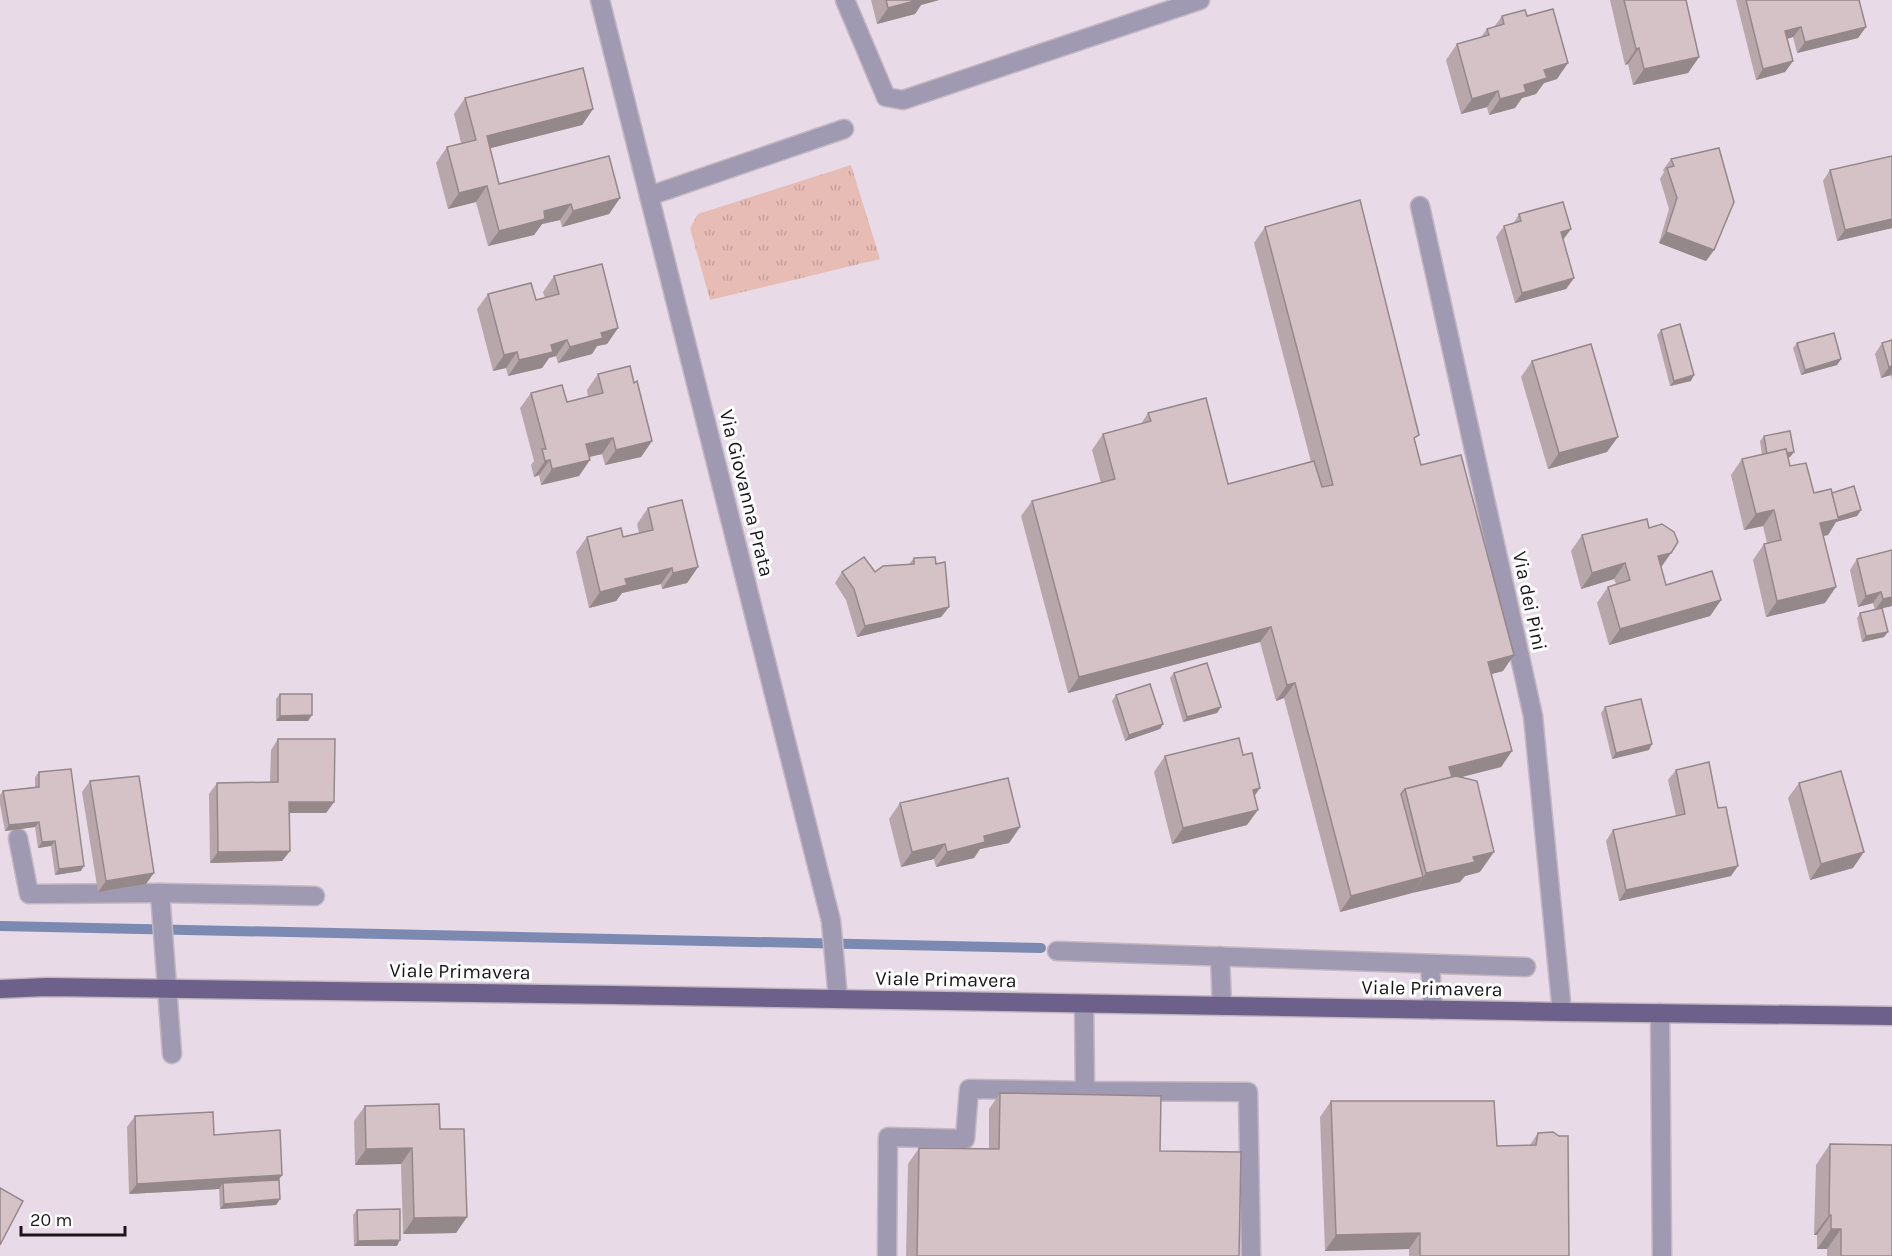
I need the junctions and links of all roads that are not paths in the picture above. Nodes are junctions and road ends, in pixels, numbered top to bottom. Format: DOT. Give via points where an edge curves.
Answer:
graph roads {
  1 [pos="600,0"];
  2 [pos="845,0"];
  3 [pos="1200,0"];
  4 [pos="844,129"];
  5 [pos="649,195"];
  6 [pos="1420,206"];
  7 [pos="18,838"];
  8 [pos="315,896"];
  9 [pos="160,899"];
  10 [pos="1058,951"];
  11 [pos="1220,956"];
  12 [pos="1430,964"];
  13 [pos="1526,967"];
  14 [pos="0,989"];
  15 [pos="167,990"];
  16 [pos="838,999"];
  17 [pos="1084,1004"];
  18 [pos="1222,1006"];
  19 [pos="1433,1010"];
  20 [pos="1562,1012"];
  21 [pos="1660,1013"];
  22 [pos="1892,1016"];
  23 [pos="172,1054"];
  24 [pos="1085,1091"];
  25 [pos="886,1256"];
  26 [pos="1251,1256"];
  27 [pos="1662,1256"];
  1 -- 5 [label="street, Via Giovanna Prata"];
  2 -- 3 [label="street" via="886,97 903,100"];
  4 -- 5 [label="street"];
  5 -- 16 [label="street, Via Giovanna Prata" via="831,921"];
  6 -- 20 [label="street, Via dei Pini" via="1533,716"];
  7 -- 9 [label="street" via="29,894"];
  8 -- 9 [label="street"];
  9 -- 15 [label="street"];
  10 -- 11 [label="street"];
  11 -- 12 [label="street"];
  11 -- 18 [label="street"];
  12 -- 13 [label="street"];
  12 -- 19 [label="street"];
  14 -- 15 [label="main road, Viale Primavera"];
  15 -- 16 [label="main road, Viale Primavera"];
  15 -- 23 [label="street"];
  16 -- 17 [label="main road, Viale Primavera"];
  17 -- 18 [label="main road, Viale Primavera"];
  17 -- 24 [label="street"];
  18 -- 19 [label="main road, Viale Primavera"];
  19 -- 20 [label="main road, Viale Primavera"];
  20 -- 21 [label="main road, Viale Primavera"];
  21 -- 22 [label="main road, Viale Primavera"];
  21 -- 27 [label="street"];
  24 -- 25 [label="street" via="969,1089 965,1139 888,1137"];
  24 -- 26 [label="street" via="1248,1092"];
}
